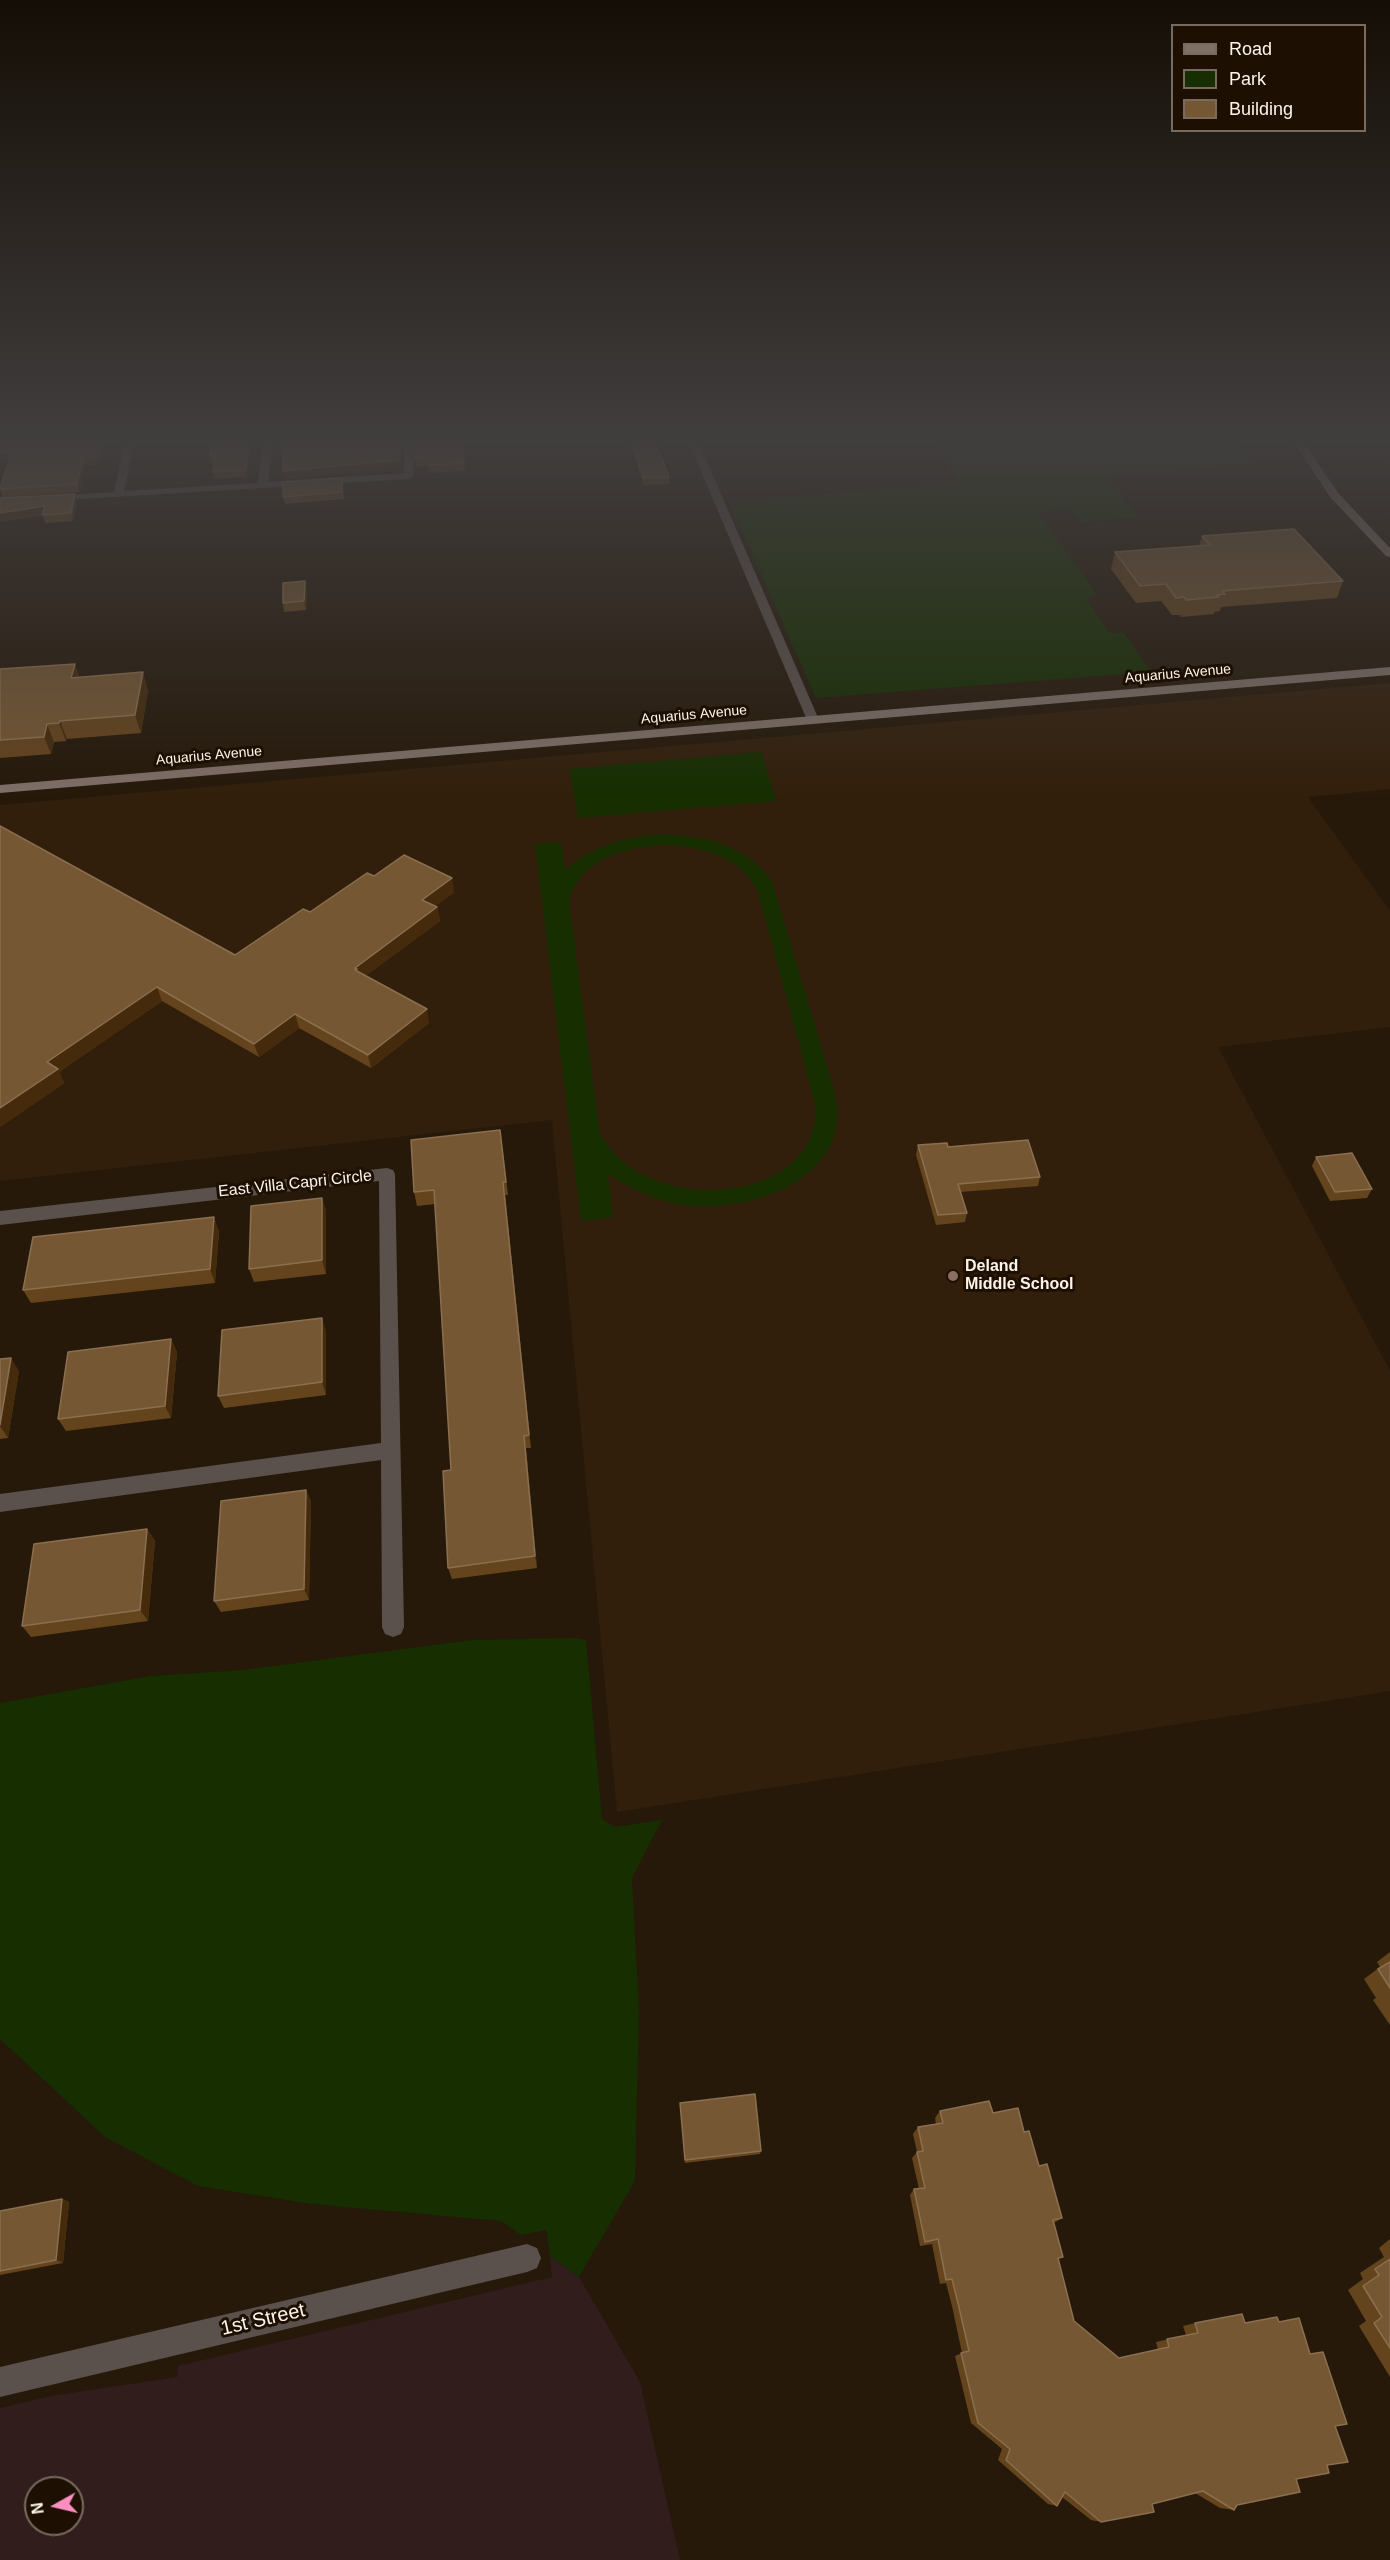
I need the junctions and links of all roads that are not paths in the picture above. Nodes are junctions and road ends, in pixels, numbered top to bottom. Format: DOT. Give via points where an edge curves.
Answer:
graph roads {
  1 [pos="745,562"];
  2 [pos="1390,671"];
  3 [pos="813,720"];
  4 [pos="0,789"];
  5 [pos="0,1218"];
  6 [pos="391,1450"];
  7 [pos="0,1503"];
  8 [pos="393,1627"];
  9 [pos="527,2258"];
  10 [pos="0,2382"];
  1 -- 3 [label="street"];
  2 -- 3 [label="street, Aquarius Avenue"];
  3 -- 4 [label="street, Aquarius Avenue"];
  5 -- 6 [label="street, East Villa Capri Circle" via="387,1174"];
  6 -- 7 [label="street"];
  6 -- 8 [label="street, East Villa Capri Circle"];
  9 -- 10 [label="street, 1st Street"];
}
